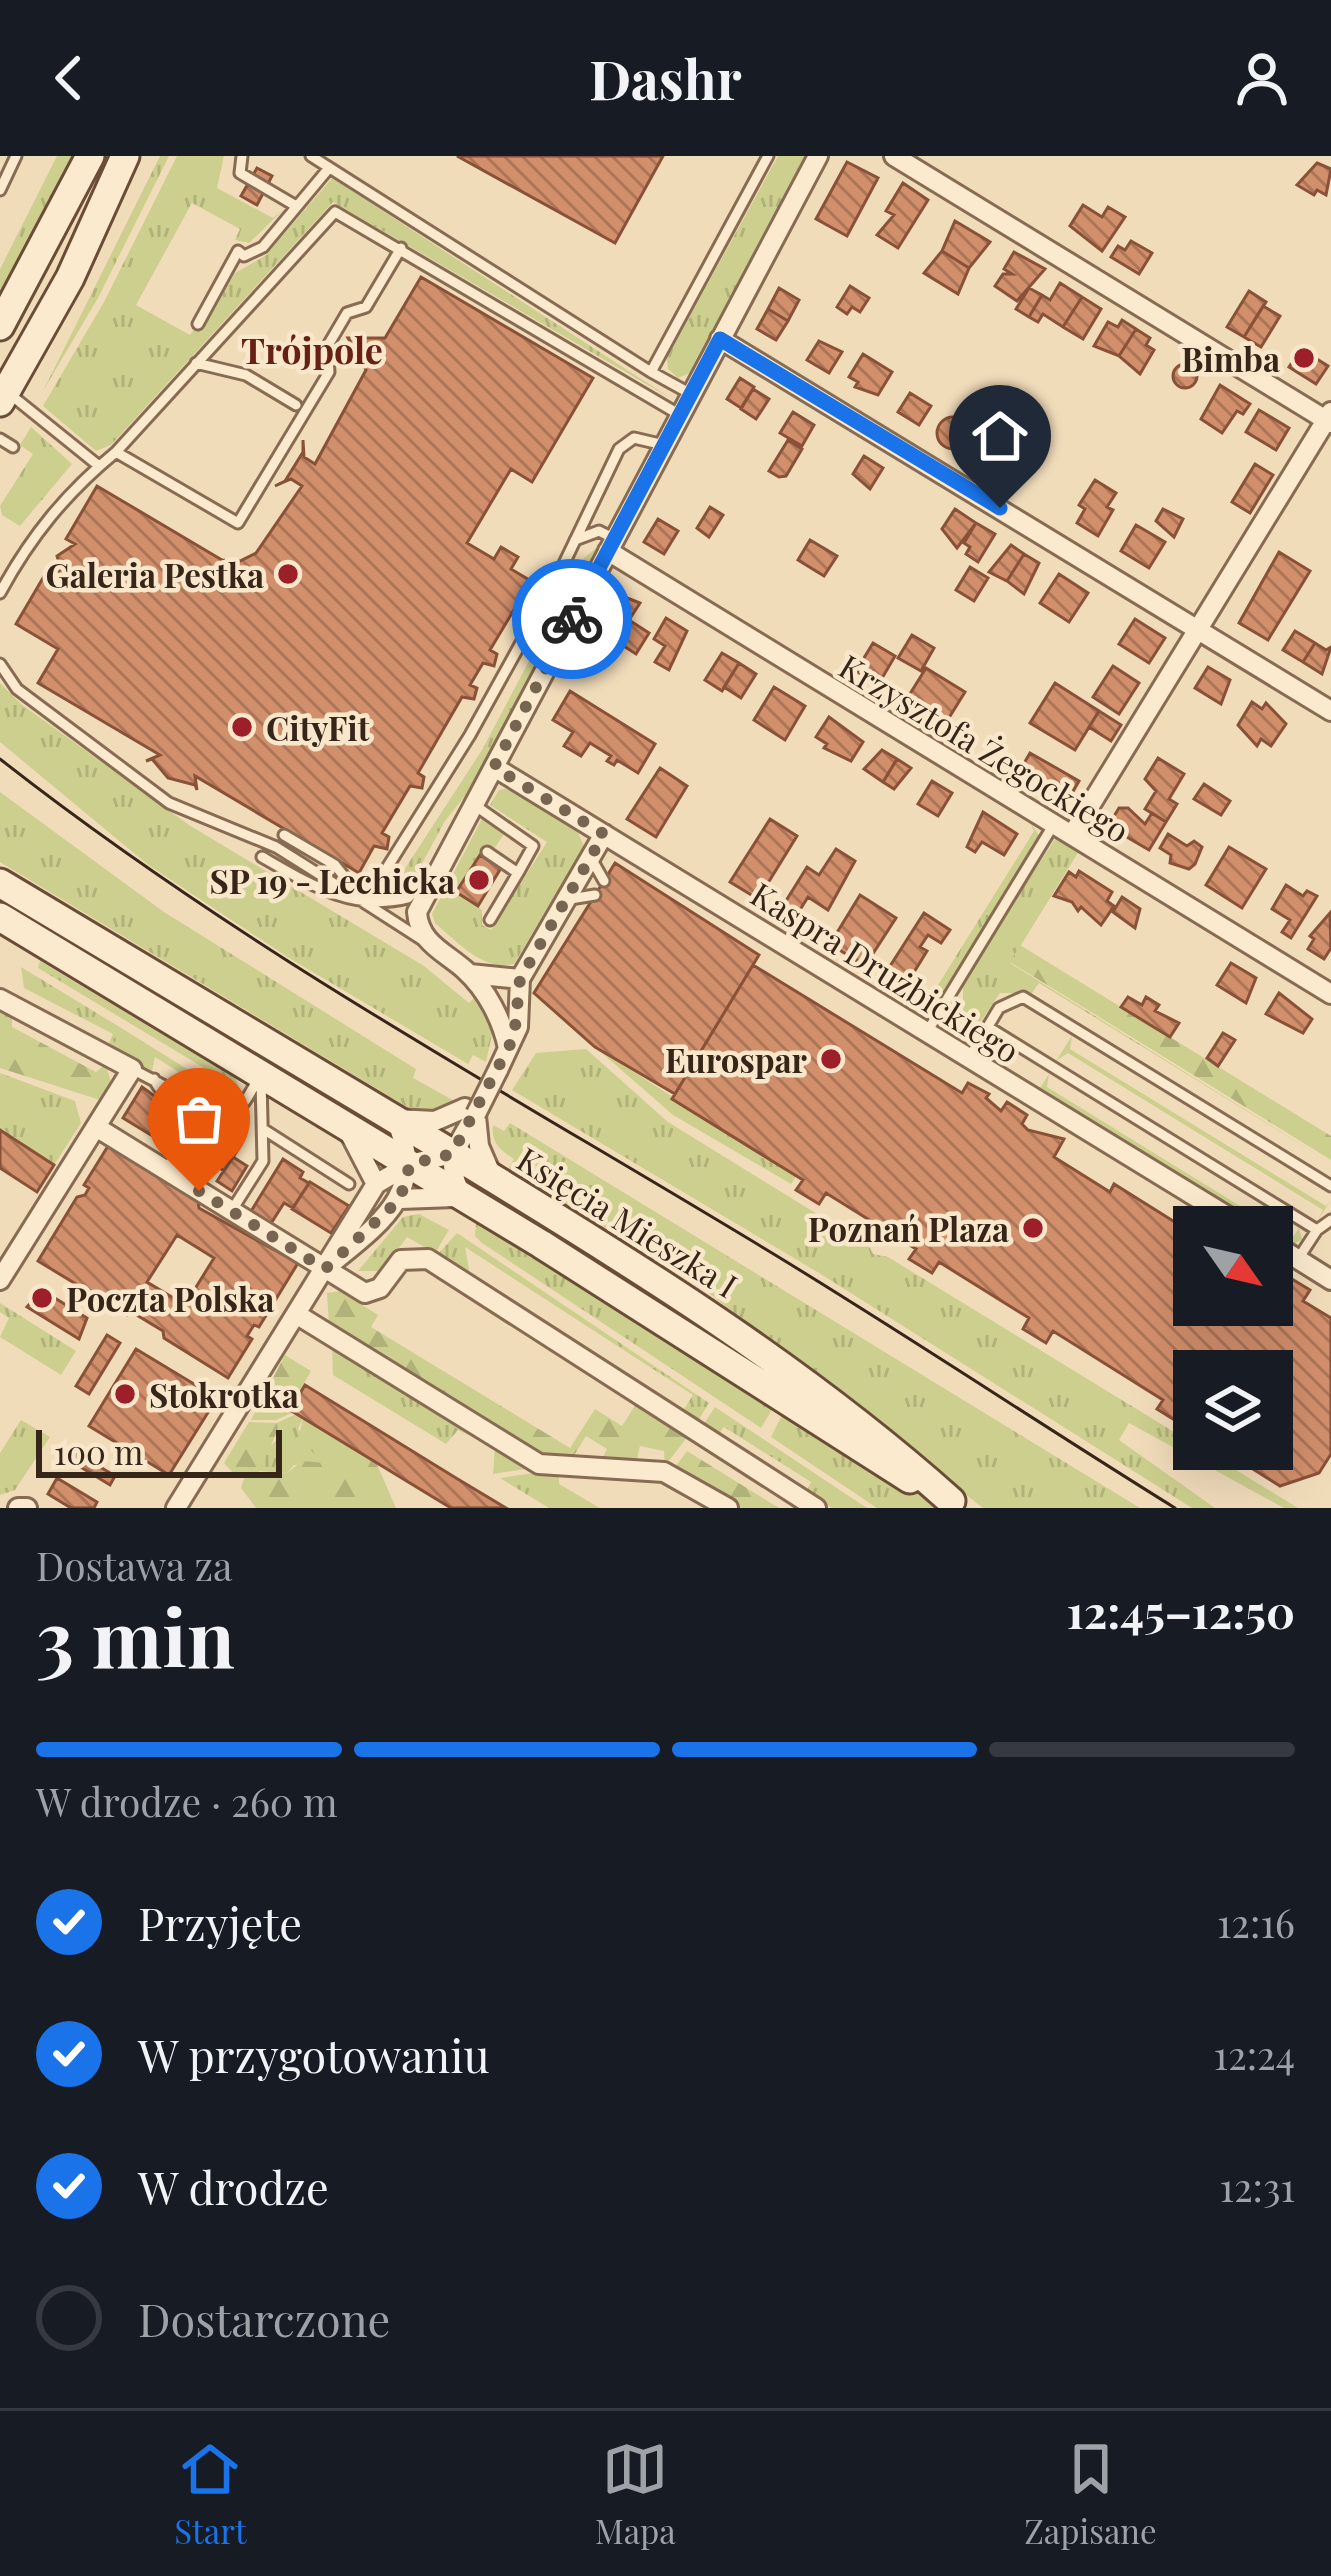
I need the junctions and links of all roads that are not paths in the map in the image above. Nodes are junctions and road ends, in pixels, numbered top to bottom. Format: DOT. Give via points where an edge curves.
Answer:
graph roads {
  1 [pos="16,156"];
  2 [pos="90,156"];
  3 [pos="125,156"];
  4 [pos="242,156"];
  5 [pos="311,156"];
  6 [pos="768,156"];
  7 [pos="818,156"];
  8 [pos="894,156"];
  9 [pos="328,168"];
  10 [pos="0,190"];
  11 [pos="296,206"];
  12 [pos="401,248"];
  13 [pos="198,324"];
  14 [pos="0,326"];
  15 [pos="720,339"];
  16 [pos="200,365"];
  17 [pos="652,372"];
  18 [pos="691,394"];
  19 [pos="3,397"];
  20 [pos="296,405"];
  21 [pos="680,415"];
  22 [pos="1329,418"];
  23 [pos="0,439"];
  24 [pos="664,446"];
  25 [pos="13,447"];
  26 [pos="116,452"];
  27 [pos="99,466"];
  28 [pos="575,540"];
  29 [pos="611,545"];
  30 [pos="0,593"];
  31 [pos="1197,629"];
  32 [pos="0,664"];
  33 [pos="1331,711"];
  34 [pos="494,767"];
  35 [pos="473,804"];
  36 [pos="1054,824"];
  37 [pos="604,834"];
  38 [pos="1072,835"];
  39 [pos="284,836"];
  40 [pos="487,852"];
  41 [pos="262,856"];
  42 [pos="591,856"];
  43 [pos="444,860"];
  44 [pos="518,873"];
  45 [pos="604,880"];
  46 [pos="0,883"];
  47 [pos="595,896"];
  48 [pos="570,899"];
  49 [pos="365,903"];
  50 [pos="0,917"];
  51 [pos="490,920"];
  52 [pos="434,946"];
  53 [pos="470,974"];
  54 [pos="520,979"];
  55 [pos="1331,994"];
  56 [pos="0,999"];
  57 [pos="988,1027"];
  58 [pos="927,1032"];
  59 [pos="508,1048"];
  60 [pos="969,1058"];
  61 [pos="132,1069"];
  62 [pos="260,1075"];
  63 [pos="474,1106"];
  64 [pos="197,1116"];
  65 [pos="395,1120"];
  66 [pos="344,1125"];
  67 [pos="96,1127"];
  68 [pos="263,1129"];
  69 [pos="452,1154"];
  70 [pos="410,1164"];
  71 [pos="166,1170"];
  72 [pos="495,1180"];
  73 [pos="349,1184"];
  74 [pos="376,1184"];
  75 [pos="1331,1186"];
  76 [pos="464,1197"];
  77 [pos="400,1199"];
  78 [pos="1212,1206"];
  79 [pos="232,1211"];
  80 [pos="1331,1220"];
  81 [pos="1316,1230"];
  82 [pos="1293,1256"];
  83 [pos="1298,1259"];
  84 [pos="325,1269"];
  85 [pos="0,1280"];
  86 [pos="1331,1280"];
  87 [pos="296,1314"];
  88 [pos="956,1505"];
  89 [pos="176,1508"];
  90 [pos="728,1508"];
  91 [pos="816,1508"];
  1 -- 10 [label="lane"];
  2 -- 14 [label="street"];
  3 -- 19 [label="street" via="70,278"];
  4 -- 11 [label="lane" via="240,172"];
  5 -- 9 [label="lane"];
  6 -- 17 [label="lane"];
  7 -- 15 [label="street"];
  8 -- 22 [label="street"];
  9 -- 11 [label="lane"];
  9 -- 17 [label="lane"];
  11 -- 13 [label="lane" via="263,247 244,256 238,250"];
  12 -- 16 [label="lane" via="345,215 330,215"];
  12 -- 21 [label="lane"];
  12 -- 26 [label="lane" via="366,308 347,313 328,347 328,372 238,523"];
  15 -- 18 [label="street"];
  15 -- 31 [label="street"];
  16 -- 20 [label="lane" via="246,376"];
  16 -- 26 [label="lane"];
  17 -- 18 [label="lane"];
  18 -- 21 [label="street"];
  19 -- 27 [label="lane"];
  21 -- 24 [label="street"];
  22 -- 31 [label="street"];
  23 -- 25 [label="lane"];
  24 -- 28 [label="lane" via="634,438 619,448"];
  24 -- 29 [label="street"];
  26 -- 27 [label="lane"];
  27 -- 30 [label="lane" via="29,540"];
  28 -- 29 [label="lane" via="599,531"];
  28 -- 49 [label="lane" via="470,735"];
  29 -- 34 [label="street"];
  29 -- 36 [label="street, Krzysztofa Żegockiego"];
  31 -- 33 [label="street"];
  31 -- 38 [label="street"];
  32 -- 49 [label="lane" via="17,689 170,803 276,847"];
  34 -- 35 [label="street"];
  34 -- 37 [label="street, Kaspra Drużbickiego"];
  35 -- 43 [label="street"];
  35 -- 44 [label="lane" via="533,846"];
  36 -- 38 [label="street, Krzysztofa Żegockiego"];
  36 -- 58 [label="lane"];
  37 -- 42 [label="street"];
  37 -- 58 [label="street, Kaspra Drużbickiego"];
  38 -- 55 [label="street, Krzysztofa Żegockiego"];
  39 -- 49 [label="lane" via="334,865"];
  40 -- 44 [label="lane"];
  41 -- 49 [label="lane" via="319,890"];
  42 -- 45 [label="lane"];
  42 -- 48 [label="street"];
  43 -- 49 [label="lane" via="408,898"];
  43 -- 52 [label="street" via="417,912"];
  44 -- 51 [label="lane"];
  46 -- 65 [label="street, Księcia Mieszka I"];
  47 -- 48 [label="lane"];
  48 -- 54 [label="street"];
  49 -- 52 [label="lane"];
  50 -- 62 [label="street, Księcia Mieszka I"];
  52 -- 53 [label="street"];
  53 -- 54 [label="street"];
  53 -- 59 [label="street"];
  54 -- 59 [label="street" via="518,1028"];
  56 -- 61 [label="street"];
  57 -- 60 [label="lane"];
  57 -- 75 [label="lane" via="1003,1004 1023,997"];
  57 -- 81 [label="lane"];
  58 -- 60 [label="street, Kaspra Drużbickiego"];
  59 -- 63 [label="street, bridge"];
  60 -- 78 [label="street, Kaspra Drużbickiego"];
  61 -- 64 [label="lane"];
  61 -- 67 [label="street"];
  62 -- 64 [label="lane" via="232,1114"];
  62 -- 66 [label="street, Księcia Mieszka I"];
  62 -- 68 [label="lane"];
  63 -- 65 [label="street" via="435,1121"];
  63 -- 69 [label="street"];
  63 -- 72 [label="street" via="479,1146"];
  64 -- 71 [label="lane"];
  65 -- 69 [label="street, Księcia Mieszka I"];
  65 -- 70 [label="street"];
  66 -- 70 [label="street, Księcia Mieszka I"];
  66 -- 74 [label="street"];
  67 -- 71 [label="street"];
  67 -- 85 [label="street"];
  68 -- 73 [label="lane"];
  68 -- 79 [label="lane" via="263,1161"];
  69 -- 70 [label="street"];
  69 -- 72 [label="street, Księcia Mieszka I"];
  69 -- 76 [label="street"];
  70 -- 74 [label="street"];
  70 -- 76 [label="street, Księcia Mieszka I"];
  70 -- 77 [label="street"];
  71 -- 79 [label="street"];
  72 -- 88 [label="street, Księcia Mieszka I" via="770,1354"];
  74 -- 84 [label="street"];
  76 -- 77 [label="street"];
  76 -- 88 [label="street, Księcia Mieszka I"];
  77 -- 84 [label="street"];
  79 -- 84 [label="street"];
  80 -- 81 [label="lane"];
  81 -- 83 [label="lane"];
  82 -- 83 [label="street"];
  83 -- 86 [label="street"];
  84 -- 87 [label="street"];
  84 -- 91 [label="street" via="370,1294 401,1259 428,1259"];
  87 -- 89 [label="street"];
  87 -- 90 [label="street" via="539,1464 664,1472"];
}
